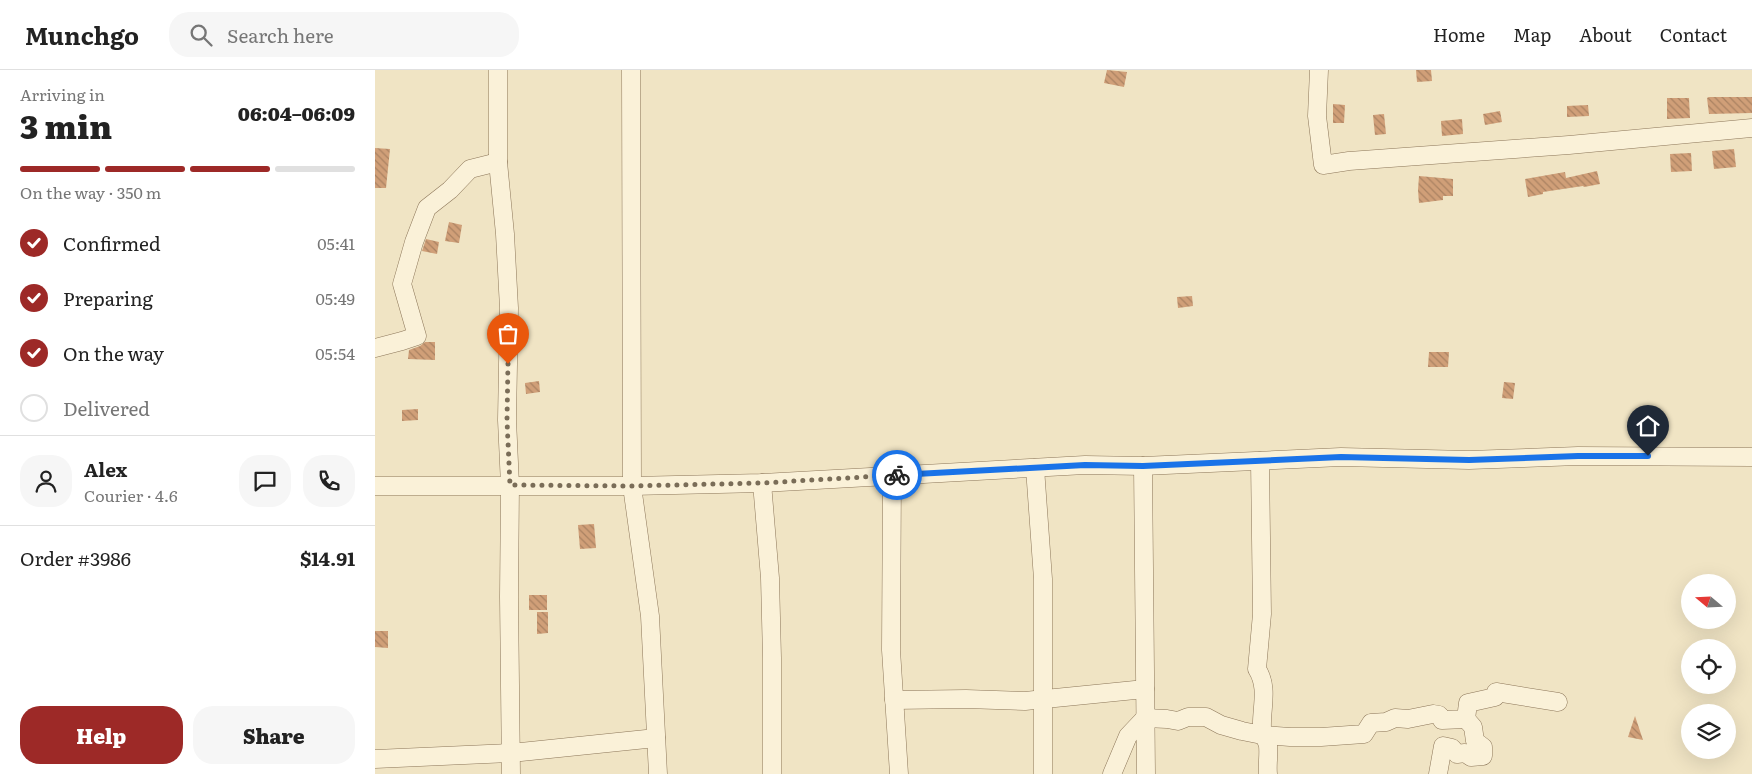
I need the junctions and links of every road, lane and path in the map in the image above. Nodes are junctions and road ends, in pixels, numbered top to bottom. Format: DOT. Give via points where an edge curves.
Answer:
graph roads {
  1 [pos="498,70"];
  2 [pos="631,70"];
  3 [pos="1319,70"];
  4 [pos="1752,128"];
  5 [pos="498,162"];
  6 [pos="375,348"];
  7 [pos="1752,457"];
  8 [pos="1260,461"];
  9 [pos="1143,466"];
  10 [pos="1035,468"];
  11 [pos="892,475"];
  12 [pos="762,483"];
  13 [pos="510,485"];
  14 [pos="375,486"];
  15 [pos="631,486"];
  16 [pos="1145,689"];
  17 [pos="1044,699"];
  18 [pos="895,700"];
  19 [pos="1558,702"];
  20 [pos="1145,718"];
  21 [pos="1466,719"];
  22 [pos="1262,735"];
  23 [pos="656,738"];
  24 [pos="511,753"];
  25 [pos="375,759"];
  26 [pos="511,774"];
  27 [pos="658,774"];
  28 [pos="772,774"];
  29 [pos="899,774"];
  30 [pos="1043,774"];
  31 [pos="1112,774"];
  32 [pos="1145,774"];
  33 [pos="1269,774"];
  34 [pos="1438,774"];
  1 -- 5 [label="street"];
  2 -- 15 [label="street"];
  3 -- 4 [label="street" via="1317,116 1323,165"];
  5 -- 6 [label="street" via="471,170 427,208 402,284 417,336"];
  5 -- 13 [label="street" via="509,308 507,420"];
  7 -- 8 [label="street" via="1578,456 1469,460 1341,457"];
  8 -- 9 [label="street"];
  8 -- 22 [label="street" via="1262,614 1257,669 1262,677 1264,700"];
  9 -- 10 [label="street"];
  9 -- 16 [label="street"];
  10 -- 11 [label="street"];
  10 -- 17 [label="street" via="1043,579"];
  11 -- 12 [label="street"];
  11 -- 18 [label="street" via="891,650"];
  12 -- 15 [label="street"];
  12 -- 28 [label="street" via="770,578"];
  13 -- 14 [label="street"];
  13 -- 15 [label="street"];
  13 -- 24 [label="street"];
  15 -- 23 [label="street" via="650,616"];
  16 -- 17 [label="street"];
  16 -- 20 [label="street"];
  17 -- 18 [label="street"];
  17 -- 30 [label="street"];
  18 -- 29 [label="street"];
  19 -- 21 [label="street" via="1496,692 1495,697 1468,703"];
  20 -- 22 [label="street" via="1178,721 1188,717 1206,717 1221,725"];
  20 -- 31 [label="street" via="1128,736"];
  20 -- 32 [label="street"];
  21 -- 22 [label="street" via="1442,720 1433,714 1371,723 1364,734 1321,737"];
  21 -- 34 [label="street" via="1473,726 1475,741 1483,746 1483,756 1457,754 1452,748 1443,746"];
  22 -- 33 [label="street" via="1268,744"];
  23 -- 24 [label="street"];
  23 -- 27 [label="street"];
  24 -- 25 [label="street"];
  24 -- 26 [label="street"];
}
